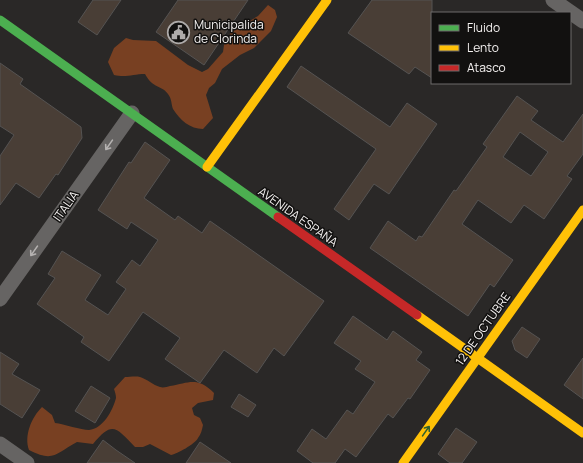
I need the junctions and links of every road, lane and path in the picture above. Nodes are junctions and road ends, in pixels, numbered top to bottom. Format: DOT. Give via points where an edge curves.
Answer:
graph roads {
  1 [pos="327,0"];
  2 [pos="553,0"];
  3 [pos="570,12"];
  4 [pos="571,13"];
  5 [pos="0,20"];
  6 [pos="583,21"];
  7 [pos="132,114"];
  8 [pos="207,167"];
  9 [pos="583,210"];
  10 [pos="0,299"];
  11 [pos="478,358"];
  12 [pos="583,433"];
  13 [pos="0,444"];
  14 [pos="26,463"];
  15 [pos="403,463"];
  1 -- 8 [label="main road"];
  2 -- 3 [label="street"];
  4 -- 6 [label="street"];
  5 -- 7 [label="main road, AVENIDA ESPAÑA"];
  7 -- 8 [label="main road, AVENIDA ESPAÑA"];
  7 -- 10 [label="street, ITALIA, one-way"];
  8 -- 11 [label="main road, AVENIDA ESPAÑA"];
  9 -- 11 [label="main road, 12 DE OCTUBRE"];
  11 -- 12 [label="main road, AVENIDA ESPAÑA"];
  15 -- 11 [label="main road, 12 DE OCTUBRE, one-way"];
  13 -- 14 [label="street"];
}
